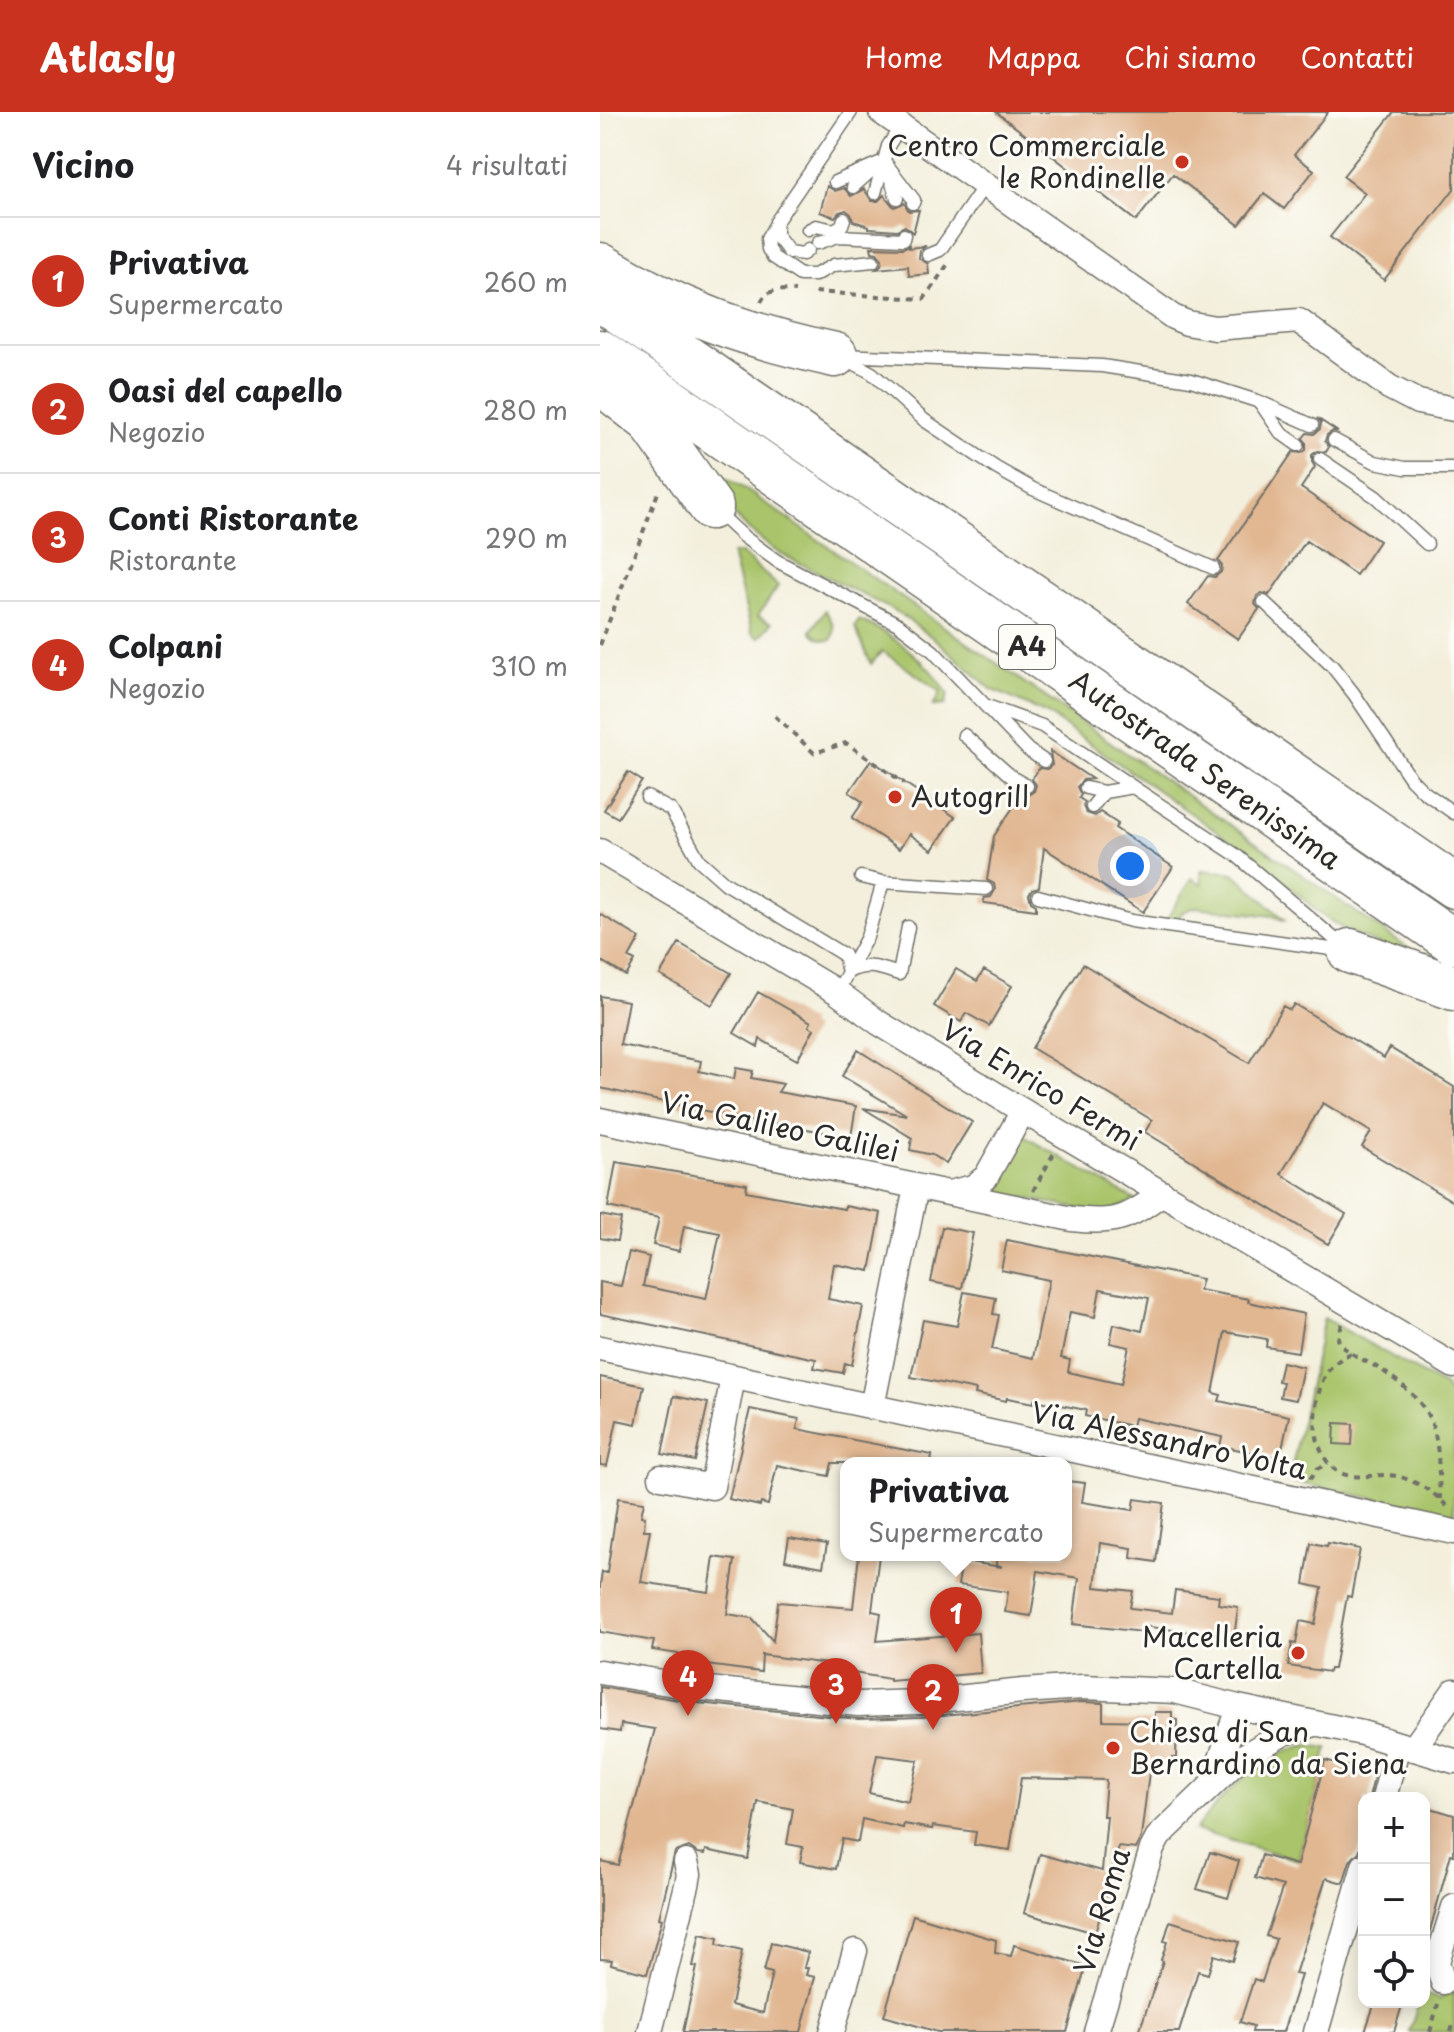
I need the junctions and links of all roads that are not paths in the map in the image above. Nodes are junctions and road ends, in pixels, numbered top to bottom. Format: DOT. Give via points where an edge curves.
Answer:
graph roads {
  1 [pos="851,112"];
  2 [pos="891,119"];
  3 [pos="884,161"];
  4 [pos="835,182"];
  5 [pos="984,186"];
  6 [pos="853,187"];
  7 [pos="875,193"];
  8 [pos="897,198"];
  9 [pos="913,203"];
  10 [pos="844,219"];
  11 [pos="776,222"];
  12 [pos="904,235"];
  13 [pos="779,240"];
  14 [pos="928,255"];
  15 [pos="873,261"];
  16 [pos="600,265"];
  17 [pos="600,298"];
  18 [pos="600,352"];
  19 [pos="835,355"];
  20 [pos="600,382"];
  21 [pos="1260,402"];
  22 [pos="1454,409"];
  23 [pos="1312,425"];
  24 [pos="1334,440"];
  25 [pos="1298,445"];
  26 [pos="1320,459"];
  27 [pos="1454,468"];
  28 [pos="711,507"];
  29 [pos="1427,544"];
  30 [pos="1213,568"];
  31 [pos="1264,602"];
  32 [pos="984,705"];
  33 [pos="964,735"];
  34 [pos="1044,761"];
  35 [pos="1027,786"];
  36 [pos="1133,787"];
  37 [pos="1086,788"];
  38 [pos="1104,792"];
  39 [pos="647,797"];
  40 [pos="1092,807"];
  41 [pos="1454,813"];
  42 [pos="600,851"];
  43 [pos="861,877"];
  44 [pos="883,882"];
  45 [pos="1454,886"];
  46 [pos="986,889"];
  47 [pos="1038,896"];
  48 [pos="908,927"];
  49 [pos="1454,942"];
  50 [pos="1350,951"];
  51 [pos="842,982"];
  52 [pos="1454,988"];
  53 [pos="1023,1111"];
  54 [pos="600,1120"];
  55 [pos="986,1177"];
  56 [pos="916,1187"];
  57 [pos="1162,1193"];
  58 [pos="947,1194"];
  59 [pos="1014,1208"];
  60 [pos="600,1348"];
  61 [pos="1454,1366"];
  62 [pos="733,1377"];
  63 [pos="872,1407"];
  64 [pos="661,1477"];
  65 [pos="1451,1523"];
  66 [pos="600,1672"];
  67 [pos="1454,1691"];
  68 [pos="1238,1707"];
  69 [pos="1263,1711"];
  70 [pos="1317,1723"];
  71 [pos="1405,1747"];
  72 [pos="1239,1759"];
  73 [pos="1454,1761"];
  74 [pos="1213,1782"];
  75 [pos="1386,1792"];
  76 [pos="686,1862"];
  77 [pos="1358,1887"];
  78 [pos="1454,1907"];
  79 [pos="855,1951"];
  80 [pos="1443,1982"];
  81 [pos="650,2032"];
  82 [pos="832,2032"];
  83 [pos="1096,2032"];
  84 [pos="1316,2032"];
  1 -- 11 [label="lane"];
  2 -- 3 [label="lane"];
  2 -- 5 [label="street"];
  3 -- 4 [label="lane"];
  3 -- 6 [label="lane"];
  3 -- 7 [label="lane"];
  3 -- 8 [label="lane"];
  3 -- 9 [label="lane"];
  5 -- 14 [label="lane" via="940,250"];
  5 -- 22 [label="street" via="1173,317 1215,328 1299,321 1389,387 1418,402"];
  10 -- 13 [label="lane" via="834,230 824,220 792,243"];
  11 -- 13 [label="lane"];
  11 -- 15 [label="lane" via="768,249 800,275"];
  12 -- 13 [label="lane" via="903,239 865,231 834,236 803,254 789,252"];
  16 -- 19 [label="highway" via="694,315"];
  17 -- 45 [label="highway, Autostrada Serenissima / A4"];
  18 -- 49 [label="highway, Autostrada Serenissima / A4"];
  19 -- 21 [label="lane" via="1102,366 1191,380"];
  19 -- 30 [label="lane" via="872,373 924,420 996,468"];
  20 -- 28 [label="highway" via="650,421"];
  21 -- 23 [label="lane"];
  21 -- 25 [label="lane" via="1281,433"];
  24 -- 27 [label="lane" via="1375,462"];
  26 -- 29 [label="lane" via="1376,497"];
  28 -- 32 [label="lane" via="777,561 898,624 933,651"];
  31 -- 41 [label="lane" via="1332,666 1411,779"];
  32 -- 34 [label="lane"];
  32 -- 36 [label="lane" via="1042,726"];
  33 -- 35 [label="lane"];
  36 -- 38 [label="lane"];
  36 -- 50 [label="lane" via="1236,855"];
  37 -- 38 [label="lane"];
  38 -- 40 [label="lane"];
  39 -- 51 [label="lane" via="671,810 699,860 725,883 844,955"];
  42 -- 51 [label="street, Via Enrico Fermi"];
  43 -- 44 [label="lane"];
  44 -- 46 [label="lane"];
  44 -- 51 [label="lane" via="867,937"];
  47 -- 50 [label="lane" via="1131,921"];
  48 -- 51 [label="lane" via="899,974 859,966"];
  50 -- 52 [label="highway"];
  51 -- 53 [label="street, Via Enrico Fermi" via="879,1023"];
  53 -- 55 [label="street"];
  53 -- 57 [label="street, Via Enrico Fermi"];
  54 -- 56 [label="street, Via Galileo Galilei"];
  55 -- 58 [label="street"];
  55 -- 59 [label="street" via="991,1194"];
  56 -- 58 [label="street, Via Galileo Galilei"];
  56 -- 63 [label="street"];
  57 -- 59 [label="street, Via Galileo Galilei" via="1136,1213 1098,1222"];
  57 -- 61 [label="street, Via Enrico Fermi"];
  58 -- 59 [label="street, Via Galileo Galilei"];
  60 -- 62 [label="street, Via Alessandro Volta"];
  62 -- 63 [label="street, Via Alessandro Volta"];
  62 -- 64 [label="street" via="712,1487"];
  63 -- 65 [label="street, Via Alessandro Volta"];
  66 -- 68 [label="street" via="858,1704 1083,1687 1175,1691"];
  67 -- 71 [label="street"];
  68 -- 69 [label="street"];
  68 -- 74 [label="street, Via Roma"];
  69 -- 70 [label="street"];
  69 -- 72 [label="street, Via Roma"];
  70 -- 71 [label="street"];
  70 -- 72 [label="street, Via Roma" via="1284,1733"];
  71 -- 73 [label="street"];
  71 -- 75 [label="street"];
  72 -- 74 [label="street, Via Roma"];
  74 -- 83 [label="street, Via Roma" via="1152,1849"];
  76 -- 81 [label="street" via="687,1885"];
  77 -- 84 [label="street"];
  78 -- 80 [label="street" via="1437,1962"];
  79 -- 82 [label="street"];
}
